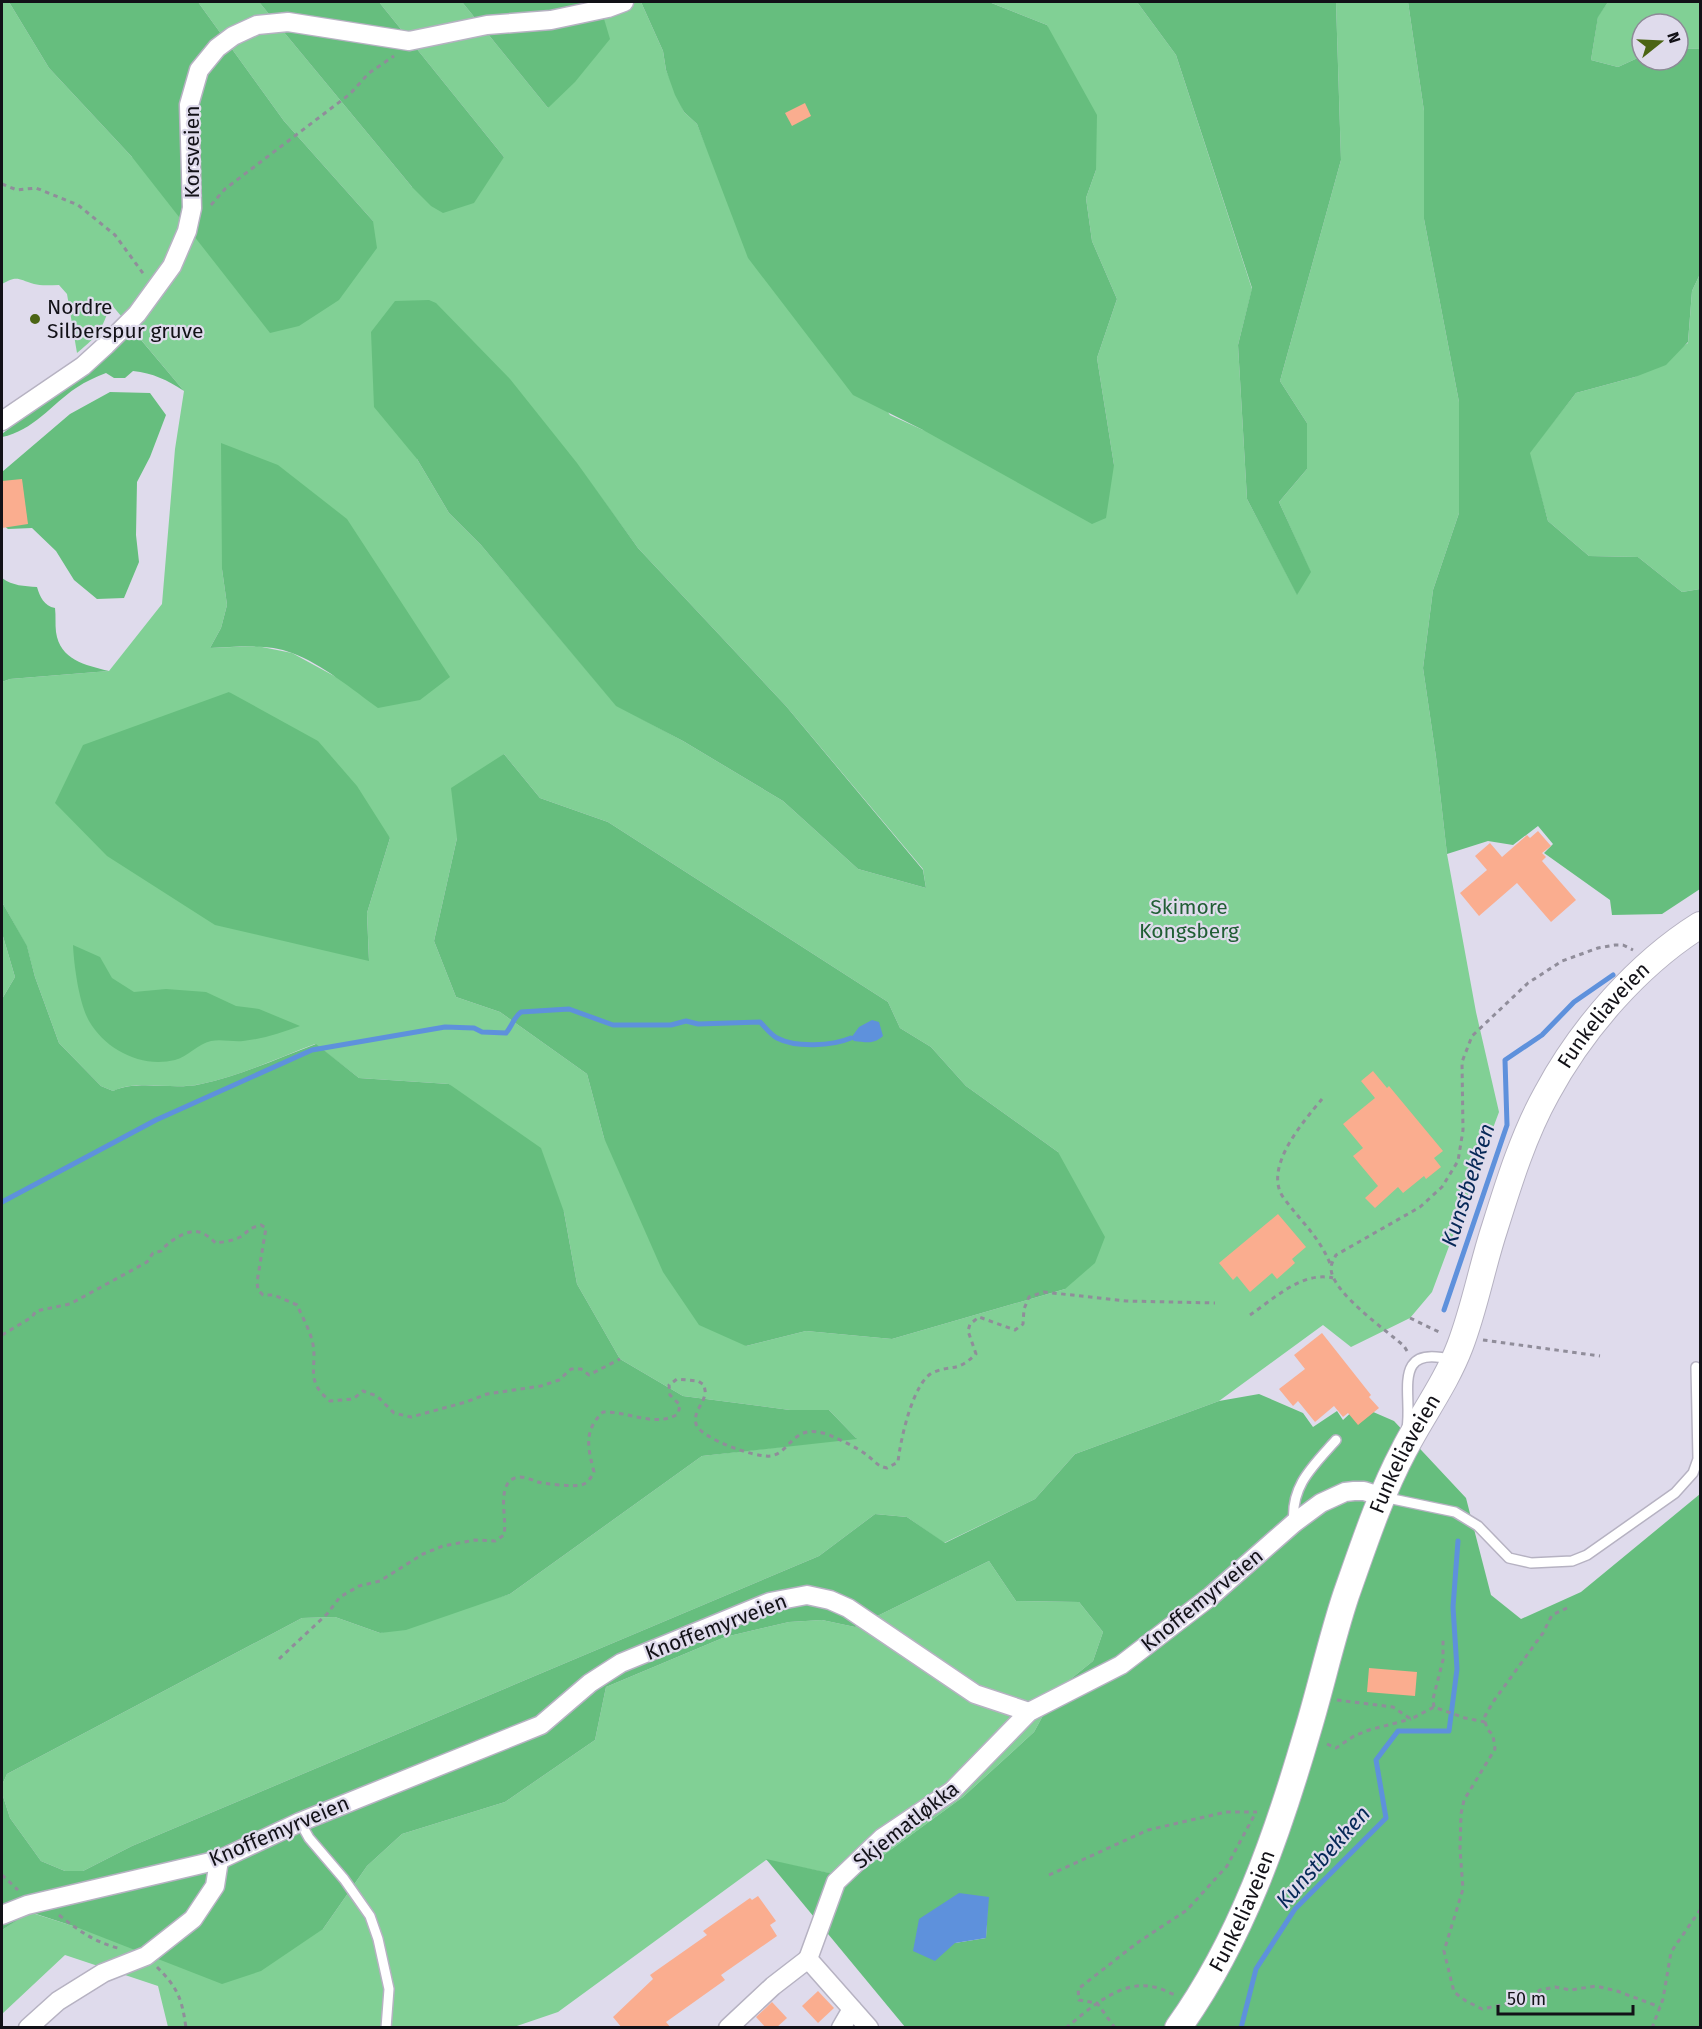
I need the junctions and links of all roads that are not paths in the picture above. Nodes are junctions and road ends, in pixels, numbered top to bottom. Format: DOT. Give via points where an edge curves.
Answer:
graph roads {
  1 [pos="624,2"];
  2 [pos="2,421"];
  3 [pos="1701,925"];
  4 [pos="1454,1360"];
  5 [pos="1696,1367"];
  6 [pos="1336,1440"];
  7 [pos="1403,1451"];
  8 [pos="1383,1497"];
  9 [pos="1294,1523"];
  10 [pos="1029,1712"];
  11 [pos="300,1822"];
  12 [pos="219,1860"];
  13 [pos="2,1915"];
  14 [pos="808,1959"];
  15 [pos="852,2009"];
  16 [pos="1193,2015"];
  17 [pos="28,2028"];
  18 [pos="386,2028"];
  19 [pos="729,2028"];
  20 [pos="841,2028"];
  21 [pos="869,2028"];
  22 [pos="1178,2028"];
  1 -- 2 [label="street, Korsveien" via="550,20 487,25 409,40 288,22 257,25 233,36 199,70 189,105 192,208 172,266 137,314 83,366"];
  3 -- 4 [label="street, Funkeliaveien" via="1647,966 1606,1008 1547,1092 1498,1217"];
  4 -- 7 [label="street, Funkeliaveien"];
  4 -- 7 [label="lane" via="1425,1357 1408,1374 1408,1423"];
  5 -- 8 [label="lane" via="1698,1459 1693,1473 1675,1492 1587,1555 1572,1561 1531,1563 1509,1558 1478,1526 1455,1512"];
  6 -- 9 [label="lane" via="1297,1491 1292,1508"];
  7 -- 8 [label="street, Funkeliaveien"];
  8 -- 9 [label="street, Knoffemyrveien" via="1364,1491 1345,1492 1321,1503"];
  8 -- 16 [label="street, Funkeliaveien" via="1345,1598 1307,1734 1261,1871"];
  9 -- 10 [label="street, Knoffemyrveien" via="1211,1596 1121,1665"];
  10 -- 11 [label="street, Knoffemyrveien" via="975,1694 848,1608 807,1595 770,1602 621,1663 590,1683 541,1725"];
  10 -- 14 [label="street, Skjematløkka" via="952,1791 882,1838 836,1882"];
  11 -- 12 [label="street, Knoffemyrveien"];
  11 -- 18 [label="lane" via="370,1916 389,1989"];
  12 -- 13 [label="street, Knoffemyrveien" via="27,1905"];
  12 -- 17 [label="street" via="215,1886 193,1918 146,1956 103,1973 58,2001"];
  14 -- 15 [label="street"];
  14 -- 19 [label="street"];
  15 -- 20 [label="street"];
  15 -- 21 [label="street"];
  16 -- 22 [label="street, Funkeliaveien"];
}
